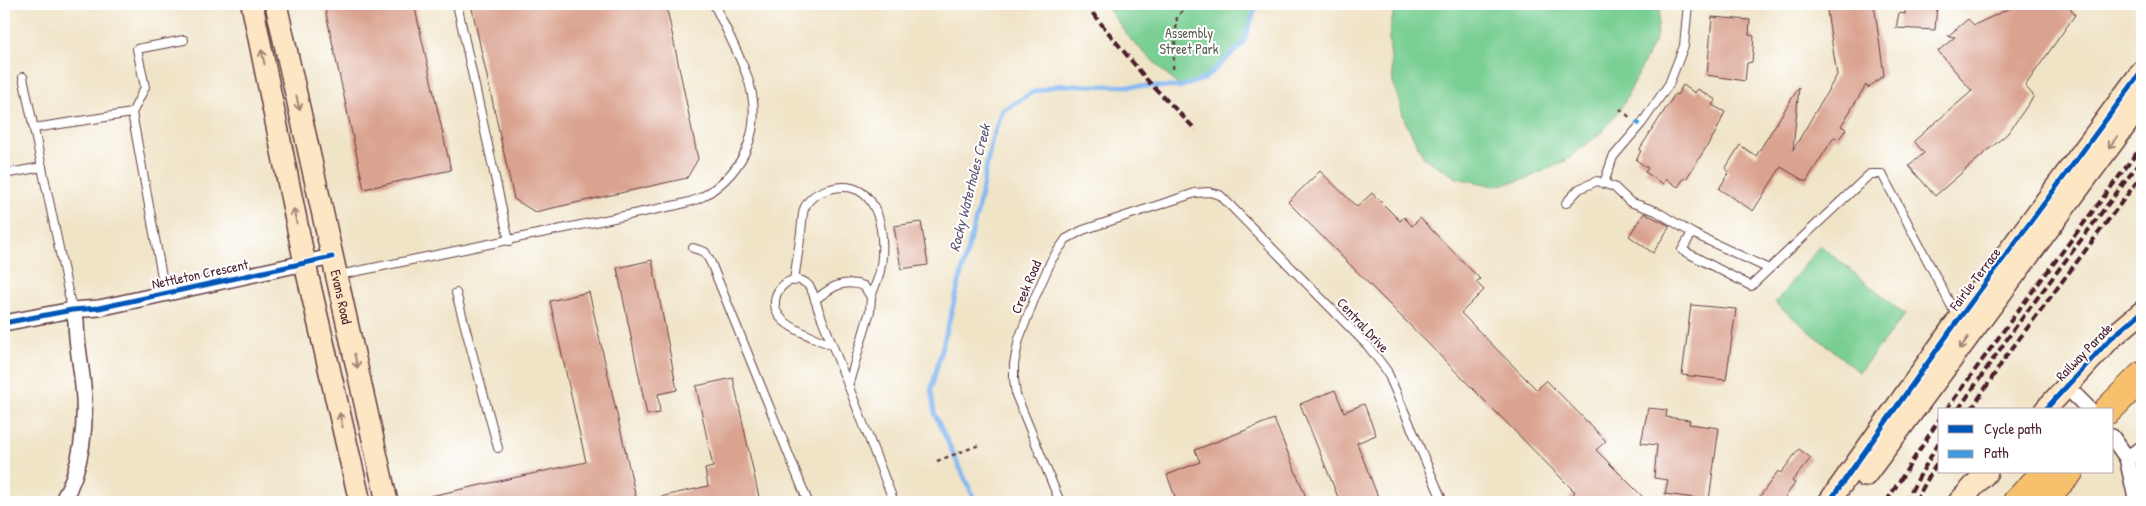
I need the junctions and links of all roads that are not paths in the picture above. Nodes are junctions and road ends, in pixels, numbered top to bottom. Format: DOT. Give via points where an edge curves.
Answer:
graph roads {
  1 [pos="252,4"];
  2 [pos="276,4"];
  3 [pos="457,4"];
  4 [pos="714,4"];
  5 [pos="1688,4"];
  6 [pos="184,40"];
  7 [pos="2142,72"];
  8 [pos="23,77"];
  9 [pos="2142,103"];
  10 [pos="132,113"];
  11 [pos="34,128"];
  12 [pos="42,167"];
  13 [pos="4,174"];
  14 [pos="1604,183"];
  15 [pos="1220,195"];
  16 [pos="1566,203"];
  17 [pos="1692,233"];
  18 [pos="509,240"];
  19 [pos="693,248"];
  20 [pos="305,264"];
  21 [pos="334,266"];
  22 [pos="1769,269"];
  23 [pos="794,281"];
  24 [pos="2004,288"];
  25 [pos="165,293"];
  26 [pos="456,293"];
  27 [pos="871,296"];
  28 [pos="815,300"];
  29 [pos="72,310"];
  30 [pos="2142,312"];
  31 [pos="1958,320"];
  32 [pos="4,323"];
  33 [pos="833,346"];
  34 [pos="2142,376"];
  35 [pos="848,386"];
  36 [pos="2066,386"];
  37 [pos="2142,400"];
  38 [pos="2047,408"];
  39 [pos="2088,408"];
  40 [pos="2110,408"];
  41 [pos="2114,427"];
  42 [pos="2114,440"];
  43 [pos="498,448"];
  44 [pos="2142,449"];
  45 [pos="2127,458"];
  46 [pos="1985,474"];
  47 [pos="2044,474"];
  48 [pos="2067,474"];
  49 [pos="62,502"];
  50 [pos="360,502"];
  51 [pos="387,502"];
  52 [pos="808,502"];
  53 [pos="894,502"];
  54 [pos="1060,502"];
  55 [pos="1443,502"];
  56 [pos="1829,502"];
  57 [pos="1846,502"];
  58 [pos="1958,502"];
  59 [pos="2017,502"];
  60 [pos="2040,502"];
  61 [pos="2137,502"];
  20 -- 1 [label="street, Evans Road, one-way"];
  2 -- 21 [label="street, Evans Road, one-way"];
  3 -- 18 [label="lane"];
  4 -- 18 [label="lane" via="746,74 754,107 752,134 742,160 723,183 700,198 677,205"];
  5 -- 14 [label="lane" via="1684,46 1669,84 1642,123 1613,156"];
  6 -- 10 [label="lane" via="137,49 145,87"];
  7 -- 31 [label="street, Fairlie Terrace"];
  8 -- 11 [label="lane"];
  9 -- 24 [label="street, Fairlie Terrace, one-way"];
  10 -- 11 [label="lane"];
  10 -- 25 [label="lane"];
  11 -- 12 [label="lane"];
  12 -- 13 [label="lane"];
  12 -- 29 [label="lane"];
  14 -- 16 [label="lane" via="1597,180 1579,189"];
  14 -- 17 [label="lane" via="1614,187 1630,202 1656,211"];
  15 -- 54 [label="lane, Creek Road" via="1195,192 1083,230 1066,239 1052,259 1018,339 1014,379 1016,395"];
  15 -- 55 [label="lane, Central Drive" via="1368,346 1387,371"];
  17 -- 22 [label="lane"];
  17 -- 22 [label="lane" via="1682,250 1751,286"];
  18 -- 21 [label="lane"];
  19 -- 52 [label="lane" via="705,252 711,263"];
  20 -- 21 [label="street, Nettleton Crescent"];
  20 -- 25 [label="street, Nettleton Crescent"];
  50 -- 20 [label="street, Evans Road, one-way"];
  21 -- 51 [label="street, Evans Road, one-way"];
  22 -- 31 [label="lane" via="1870,174 1882,174"];
  23 -- 27 [label="lane" via="804,210 813,196 838,187 851,187 872,203 879,219 882,246 879,275"];
  23 -- 28 [label="lane" via="810,287"];
  23 -- 33 [label="lane" via="780,287 775,297 779,316"];
  24 -- 31 [label="lane" via="1975,314"];
  24 -- 57 [label="street, Fairlie Terrace, one-way"];
  25 -- 29 [label="street, Nettleton Crescent" via="99,308"];
  26 -- 43 [label="lane"];
  27 -- 28 [label="lane" via="864,286 847,282 832,286"];
  27 -- 35 [label="lane" via="870,311"];
  28 -- 33 [label="lane"];
  29 -- 32 [label="street, Nettleton Crescent"];
  29 -- 49 [label="street" via="76,320 84,419 80,456"];
  30 -- 36 [label="street, Railway Parade" via="2110,339"];
  31 -- 56 [label="street, Fairlie Terrace"];
  33 -- 35 [label="lane"];
  34 -- 40 [label="highway"];
  35 -- 53 [label="lane"];
  36 -- 38 [label="street, Railway Parade"];
  36 -- 39 [label="street"];
  37 -- 41 [label="highway"];
  42 -- 45 [label="street"];
  44 -- 45 [label="street"];
  45 -- 61 [label="street"];
  46 -- 58 [label="street"];
  47 -- 59 [label="highway"];
  48 -- 60 [label="highway"];
}
